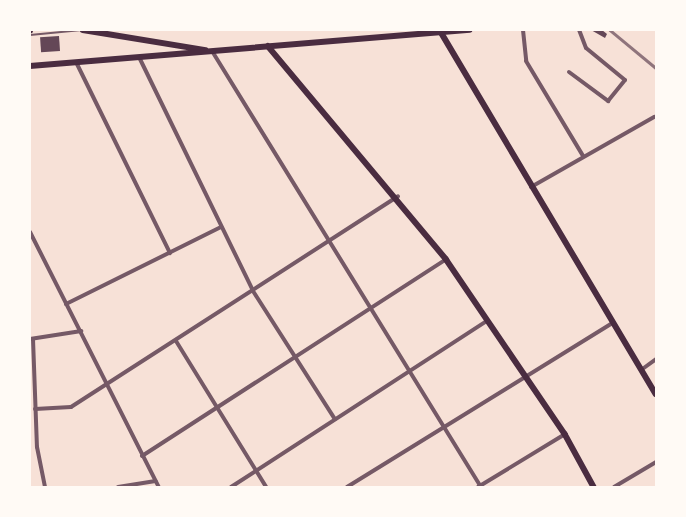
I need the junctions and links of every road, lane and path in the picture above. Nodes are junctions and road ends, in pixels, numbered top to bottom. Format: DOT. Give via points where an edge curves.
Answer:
graph roads {
  1 [pos="83,30"];
  2 [pos="470,30"];
  3 [pos="523,30"];
  4 [pos="579,30"];
  5 [pos="440,31"];
  6 [pos="30,35"];
  7 [pos="268,46"];
  8 [pos="212,51"];
  9 [pos="139,57"];
  10 [pos="76,62"];
  11 [pos="30,66"];
  12 [pos="569,72"];
  13 [pos="654,117"];
  14 [pos="583,156"];
  15 [pos="531,187"];
  16 [pos="398,196"];
  17 [pos="222,227"];
  18 [pos="30,232"];
  19 [pos="331,240"];
  20 [pos="170,253"];
  21 [pos="446,258"];
  22 [pos="253,291"];
  23 [pos="66,304"];
  24 [pos="372,306"];
  25 [pos="488,320"];
  26 [pos="612,323"];
  27 [pos="81,331"];
  28 [pos="31,339"];
  29 [pos="176,341"];
  30 [pos="295,355"];
  31 [pos="656,359"];
  32 [pos="32,367"];
  33 [pos="411,370"];
  34 [pos="641,370"];
  35 [pos="527,377"];
  36 [pos="108,384"];
  37 [pos="656,394"];
  38 [pos="216,406"];
  39 [pos="35,409"];
  40 [pos="335,419"];
  41 [pos="445,429"];
  42 [pos="565,434"];
  43 [pos="142,456"];
  44 [pos="656,462"];
  45 [pos="256,471"];
  46 [pos="156,481"];
  47 [pos="45,487"];
  48 [pos="118,487"];
  49 [pos="159,487"];
  50 [pos="231,487"];
  51 [pos="266,487"];
  52 [pos="348,487"];
  53 [pos="480,487"];
  54 [pos="594,487"];
  55 [pos="614,487"];
  1 -- 6 [label="lane"];
  1 -- 8 [label="main road"];
  2 -- 5 [label="main road"];
  3 -- 14 [label="street" via="526,61"];
  4 -- 12 [label="street" via="586,48 625,80 608,101"];
  5 -- 7 [label="main road"];
  5 -- 15 [label="main road"];
  7 -- 8 [label="main road"];
  7 -- 16 [label="main road"];
  8 -- 9 [label="main road"];
  8 -- 19 [label="street"];
  9 -- 10 [label="main road"];
  9 -- 17 [label="street"];
  10 -- 11 [label="main road"];
  10 -- 20 [label="street"];
  13 -- 14 [label="street"];
  14 -- 15 [label="street"];
  15 -- 26 [label="main road"];
  16 -- 19 [label="street"];
  16 -- 21 [label="main road"];
  17 -- 20 [label="street"];
  17 -- 22 [label="street"];
  18 -- 23 [label="street"];
  19 -- 22 [label="street"];
  19 -- 24 [label="street"];
  20 -- 23 [label="street"];
  21 -- 24 [label="street"];
  21 -- 25 [label="main road"];
  22 -- 29 [label="street"];
  22 -- 30 [label="street"];
  23 -- 27 [label="street"];
  24 -- 30 [label="street"];
  24 -- 33 [label="street"];
  25 -- 33 [label="street"];
  25 -- 35 [label="main road"];
  26 -- 34 [label="main road"];
  26 -- 35 [label="street"];
  27 -- 28 [label="street"];
  27 -- 36 [label="street"];
  28 -- 32 [label="street"];
  29 -- 36 [label="street"];
  29 -- 38 [label="street"];
  30 -- 38 [label="street"];
  30 -- 40 [label="street"];
  31 -- 34 [label="street"];
  32 -- 39 [label="street"];
  33 -- 40 [label="street"];
  33 -- 41 [label="street"];
  34 -- 37 [label="main road"];
  35 -- 41 [label="street"];
  35 -- 42 [label="main road"];
  36 -- 39 [label="street" via="71,407"];
  36 -- 43 [label="street"];
  38 -- 43 [label="street"];
  38 -- 45 [label="street"];
  39 -- 47 [label="street"];
  40 -- 45 [label="street"];
  41 -- 52 [label="street"];
  41 -- 53 [label="street"];
  42 -- 53 [label="street"];
  42 -- 54 [label="main road"];
  43 -- 46 [label="street"];
  44 -- 55 [label="street"];
  45 -- 50 [label="street"];
  45 -- 51 [label="street"];
  46 -- 48 [label="street"];
  46 -- 49 [label="street"];
}
